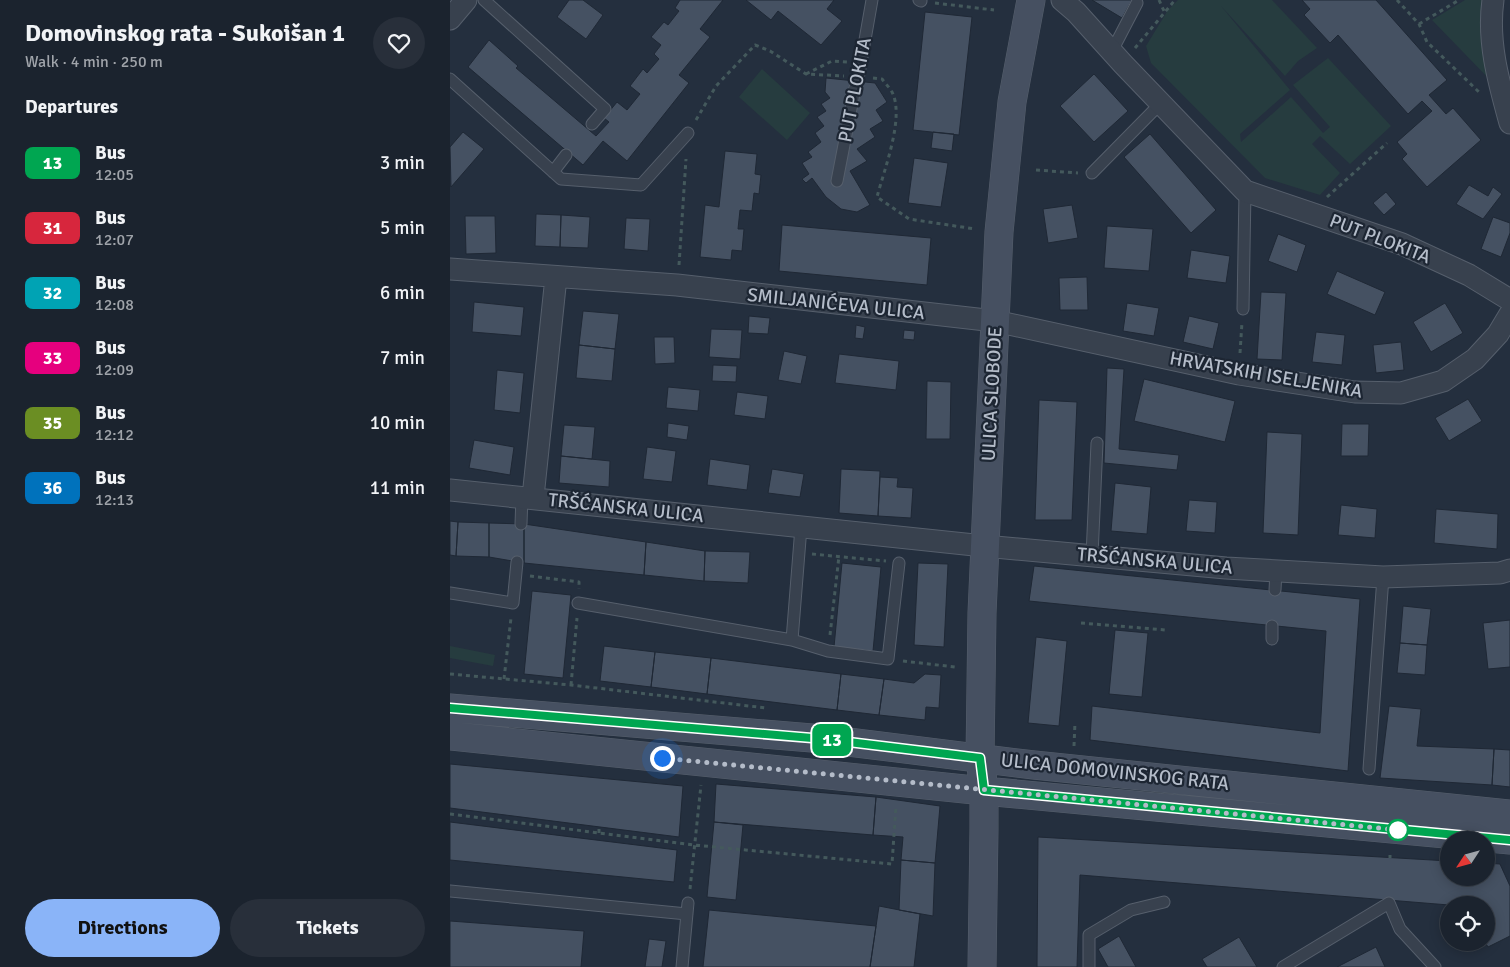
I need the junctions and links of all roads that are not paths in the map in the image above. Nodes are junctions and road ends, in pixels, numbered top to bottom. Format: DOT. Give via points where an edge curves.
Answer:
graph roads {
  1 [pos="466,0"];
  2 [pos="484,0"];
  3 [pos="872,0"];
  4 [pos="1031,0"];
  5 [pos="1062,0"];
  6 [pos="1493,0"];
  7 [pos="1137,3"];
  8 [pos="450,19"];
  9 [pos="1117,58"];
  10 [pos="450,79"];
  11 [pos="1160,104"];
  12 [pos="1510,123"];
  13 [pos="592,124"];
  14 [pos="688,133"];
  15 [pos="566,155"];
  16 [pos="553,172"];
  17 [pos="1092,173"];
  18 [pos="837,181"];
  19 [pos="1245,191"];
  20 [pos="450,269"];
  21 [pos="556,277"];
  22 [pos="1510,300"];
  23 [pos="1243,309"];
  24 [pos="1510,314"];
  25 [pos="995,321"];
  26 [pos="1097,442"];
  27 [pos="450,490"];
  28 [pos="528,497"];
  29 [pos="521,524"];
  30 [pos="801,527"];
  31 [pos="984,546"];
  32 [pos="1092,556"];
  33 [pos="517,562"];
  34 [pos="899,563"];
  35 [pos="1510,570"];
  36 [pos="1383,577"];
  37 [pos="450,593"];
  38 [pos="578,603"];
  39 [pos="1272,626"];
  40 [pos="1272,639"];
  41 [pos="792,640"];
  42 [pos="450,708"];
  43 [pos="450,736"];
  44 [pos="980,758"];
  45 [pos="1369,769"];
  46 [pos="984,790"];
  47 [pos="1510,814"];
  48 [pos="1510,840"];
  49 [pos="450,892"];
  50 [pos="1164,902"];
  51 [pos="682,967"];
  52 [pos="982,967"];
  53 [pos="1089,967"];
  54 [pos="1283,967"];
  55 [pos="1436,967"];
  1 -- 8 [label="street"];
  2 -- 13 [label="lane" via="606,109"];
  3 -- 18 [label="lane, PUT PLOKITA, bridge" via="861,71"];
  4 -- 25 [label="main road, ULICA SLOBODE" via="1012,102 1004,170"];
  5 -- 9 [label="street, PUT PLOKITA"];
  6 -- 12 [label="street" via="1490,20 1496,71"];
  7 -- 9 [label="lane"];
  9 -- 11 [label="street, PUT PLOKITA"];
  10 -- 16 [label="lane"];
  11 -- 17 [label="lane"];
  11 -- 19 [label="street, PUT PLOKITA"];
  14 -- 16 [label="lane" via="641,185 561,179"];
  15 -- 16 [label="lane"];
  19 -- 22 [label="street, PUT PLOKITA" via="1402,244 1469,275"];
  19 -- 23 [label="lane"];
  20 -- 21 [label="street, SMILJANIĆEVA ULICA"];
  21 -- 25 [label="street, SMILJANIĆEVA ULICA" via="678,286"];
  21 -- 28 [label="street"];
  24 -- 25 [label="street, HRVATSKIH ISELJENIKA" via="1498,334 1475,359 1443,381 1401,393 1355,392 1239,374"];
  25 -- 31 [label="main road, ULICA SLOBODE"];
  26 -- 32 [label="lane"];
  27 -- 28 [label="street, TRŠĆANSKA ULICA"];
  28 -- 29 [label="lane"];
  28 -- 30 [label="street, TRŠĆANSKA ULICA"];
  30 -- 31 [label="street, TRŠĆANSKA ULICA"];
  30 -- 41 [label="lane"];
  31 -- 32 [label="street, TRŠĆANSKA ULICA"];
  31 -- 44 [label="main road, ULICA SLOBODE"];
  32 -- 36 [label="street, TRŠĆANSKA ULICA" via="1275,580"];
  33 -- 37 [label="lane" via="513,603"];
  34 -- 41 [label="lane" via="888,659 828,652"];
  35 -- 36 [label="street, TRŠĆANSKA ULICA"];
  36 -- 45 [label="lane"];
  38 -- 41 [label="lane"];
  39 -- 40 [label="lane"];
  42 -- 44 [label="main road, ULICA DOMOVINSKOG RATA" via="824,739"];
  43 -- 46 [label="main road, ULICA DOMOVINSKOG RATA"];
  44 -- 46 [label="main road, ULICA SLOBODE"];
  44 -- 47 [label="main road, ULICA DOMOVINSKOG RATA"];
  46 -- 48 [label="main road, ULICA DOMOVINSKOG RATA"];
  46 -- 52 [label="main road, ULICA SLOBODE"];
  49 -- 51 [label="lane" via="688,909"];
  50 -- 53 [label="lane" via="1131,910 1089,935"];
  54 -- 55 [label="lane" via="1389,903 1400,929"];
}
